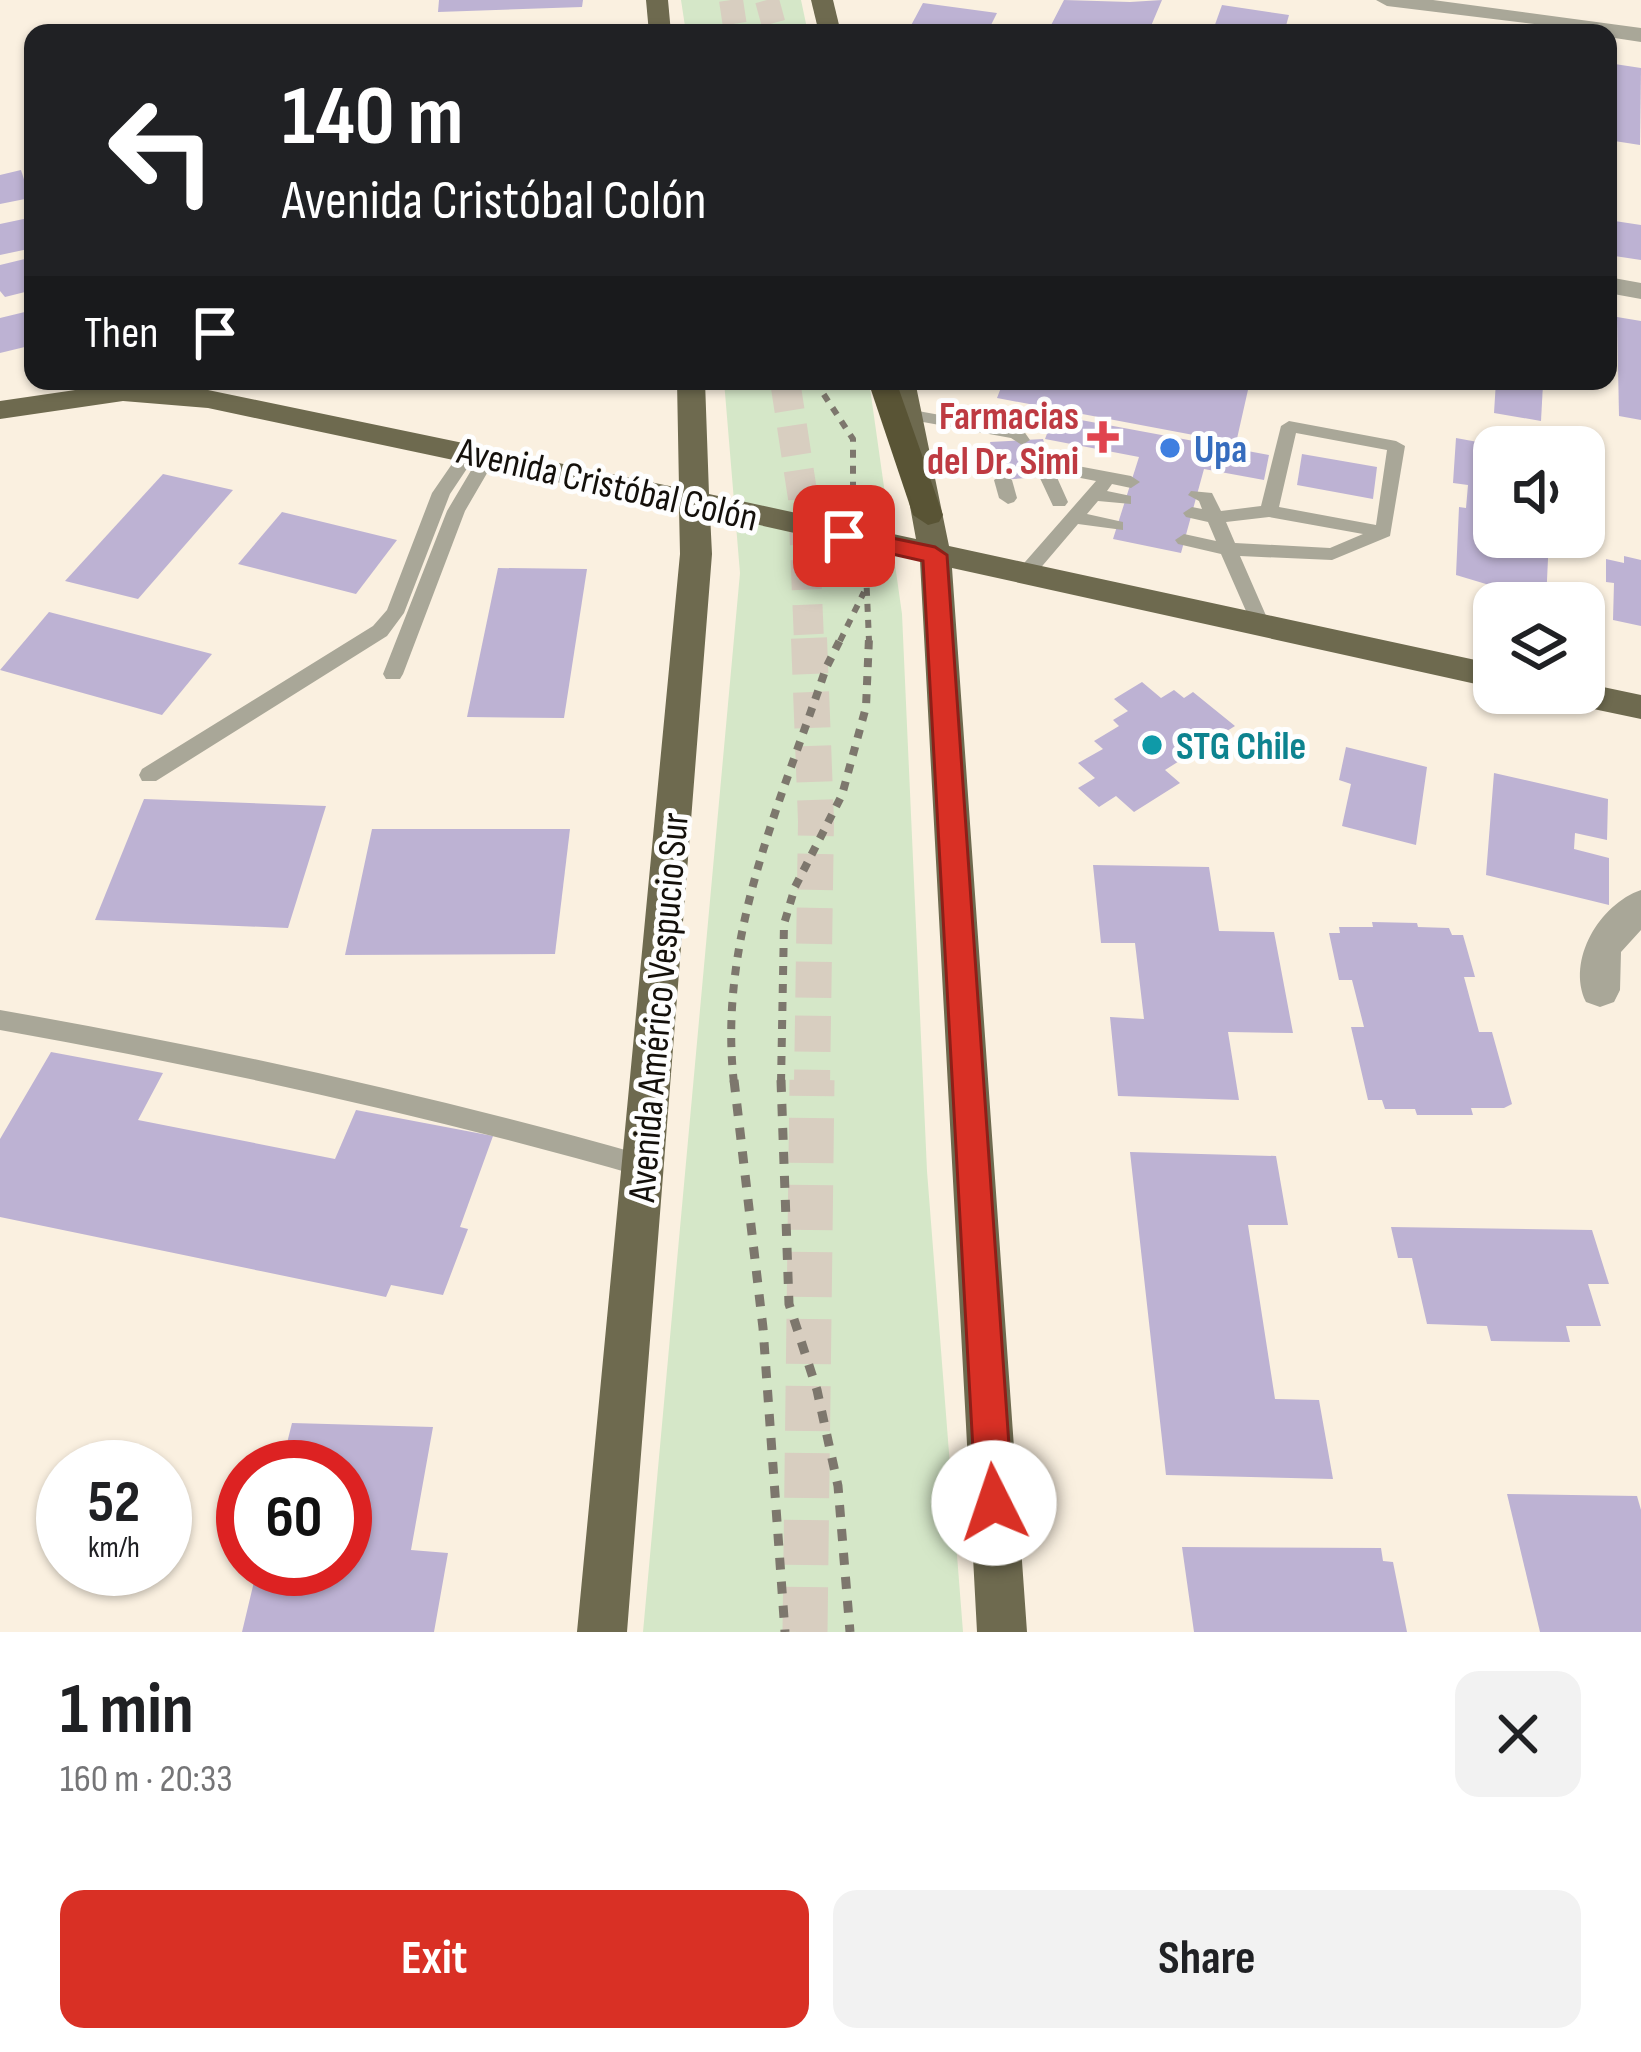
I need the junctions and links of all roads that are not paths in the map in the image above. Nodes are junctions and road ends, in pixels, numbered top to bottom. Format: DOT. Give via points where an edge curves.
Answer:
graph roads {
  1 [pos="1387,0"];
  2 [pos="1535,10"];
  3 [pos="1594,24"];
  4 [pos="214,390"];
  5 [pos="691,390"];
  6 [pos="885,390"];
  7 [pos="903,390"];
  8 [pos="0,410"];
  9 [pos="907,414"];
  10 [pos="1022,440"];
  11 [pos="478,454"];
  12 [pos="1108,478"];
  13 [pos="1094,494"];
  14 [pos="1059,502"];
  15 [pos="1194,504"];
  16 [pos="697,505"];
  17 [pos="1269,511"];
  18 [pos="928,514"];
  19 [pos="1074,518"];
  20 [pos="1215,518"];
  21 [pos="1117,526"];
  22 [pos="1384,532"];
  23 [pos="1184,540"];
  24 [pos="1227,549"];
  25 [pos="935,555"];
  26 [pos="1025,574"];
  27 [pos="1262,627"];
  28 [pos="1473,672"];
  29 [pos="394,674"];
  30 [pos="1605,700"];
  31 [pos="1641,707"];
  32 [pos="149,775"];
  33 [pos="1641,905"];
  34 [pos="1600,990"];
  35 [pos="0,1020"];
  36 [pos="643,1166"];
  37 [pos="602,1632"];
  38 [pos="1002,1632"];
  1 -- 2 [label="street"];
  2 -- 3 [label="street"];
  4 -- 8 [label="main road, Avenida Cristóbal Colón" via="123,392"];
  4 -- 11 [label="main road, Avenida Cristóbal Colón"];
  5 -- 16 [label="main road, Avenida Américo Vespucio Sur"];
  6 -- 18 [label="highway"];
  7 -- 9 [label="main road"];
  9 -- 10 [label="lane"];
  9 -- 18 [label="main road"];
  11 -- 16 [label="main road, Avenida Cristóbal Colón"];
  11 -- 29 [label="lane"];
  11 -- 32 [label="lane" via="441,494 380,632"];
  12 -- 13 [label="lane"];
  12 -- 13 [label="lane" via="1128,491"];
  12 -- 14 [label="lane" via="1050,472"];
  13 -- 19 [label="lane"];
  15 -- 20 [label="lane" via="1206,497"];
  16 -- 25 [label="main road, Avenida Cristóbal Colón"];
  16 -- 36 [label="main road, Avenida Américo Vespucio Sur"];
  17 -- 20 [label="lane"];
  17 -- 22 [label="lane"];
  17 -- 22 [label="lane" via="1289,426 1396,446"];
  18 -- 25 [label="main road"];
  19 -- 21 [label="lane"];
  19 -- 26 [label="lane"];
  20 -- 24 [label="lane"];
  22 -- 24 [label="lane" via="1332,554"];
  23 -- 24 [label="lane"];
  24 -- 27 [label="lane"];
  25 -- 26 [label="main road, Avenida Cristóbal Colón"];
  25 -- 38 [label="main road"];
  26 -- 27 [label="main road, Avenida Cristóbal Colón"];
  27 -- 28 [label="main road, Avenida Cristóbal Colón"];
  30 -- 31 [label="main road"];
  33 -- 34 [label="street" via="1602,947"];
  35 -- 36 [label="lane" via="173,1049"];
  36 -- 37 [label="main road, Avenida Américo Vespucio Sur"];
}
